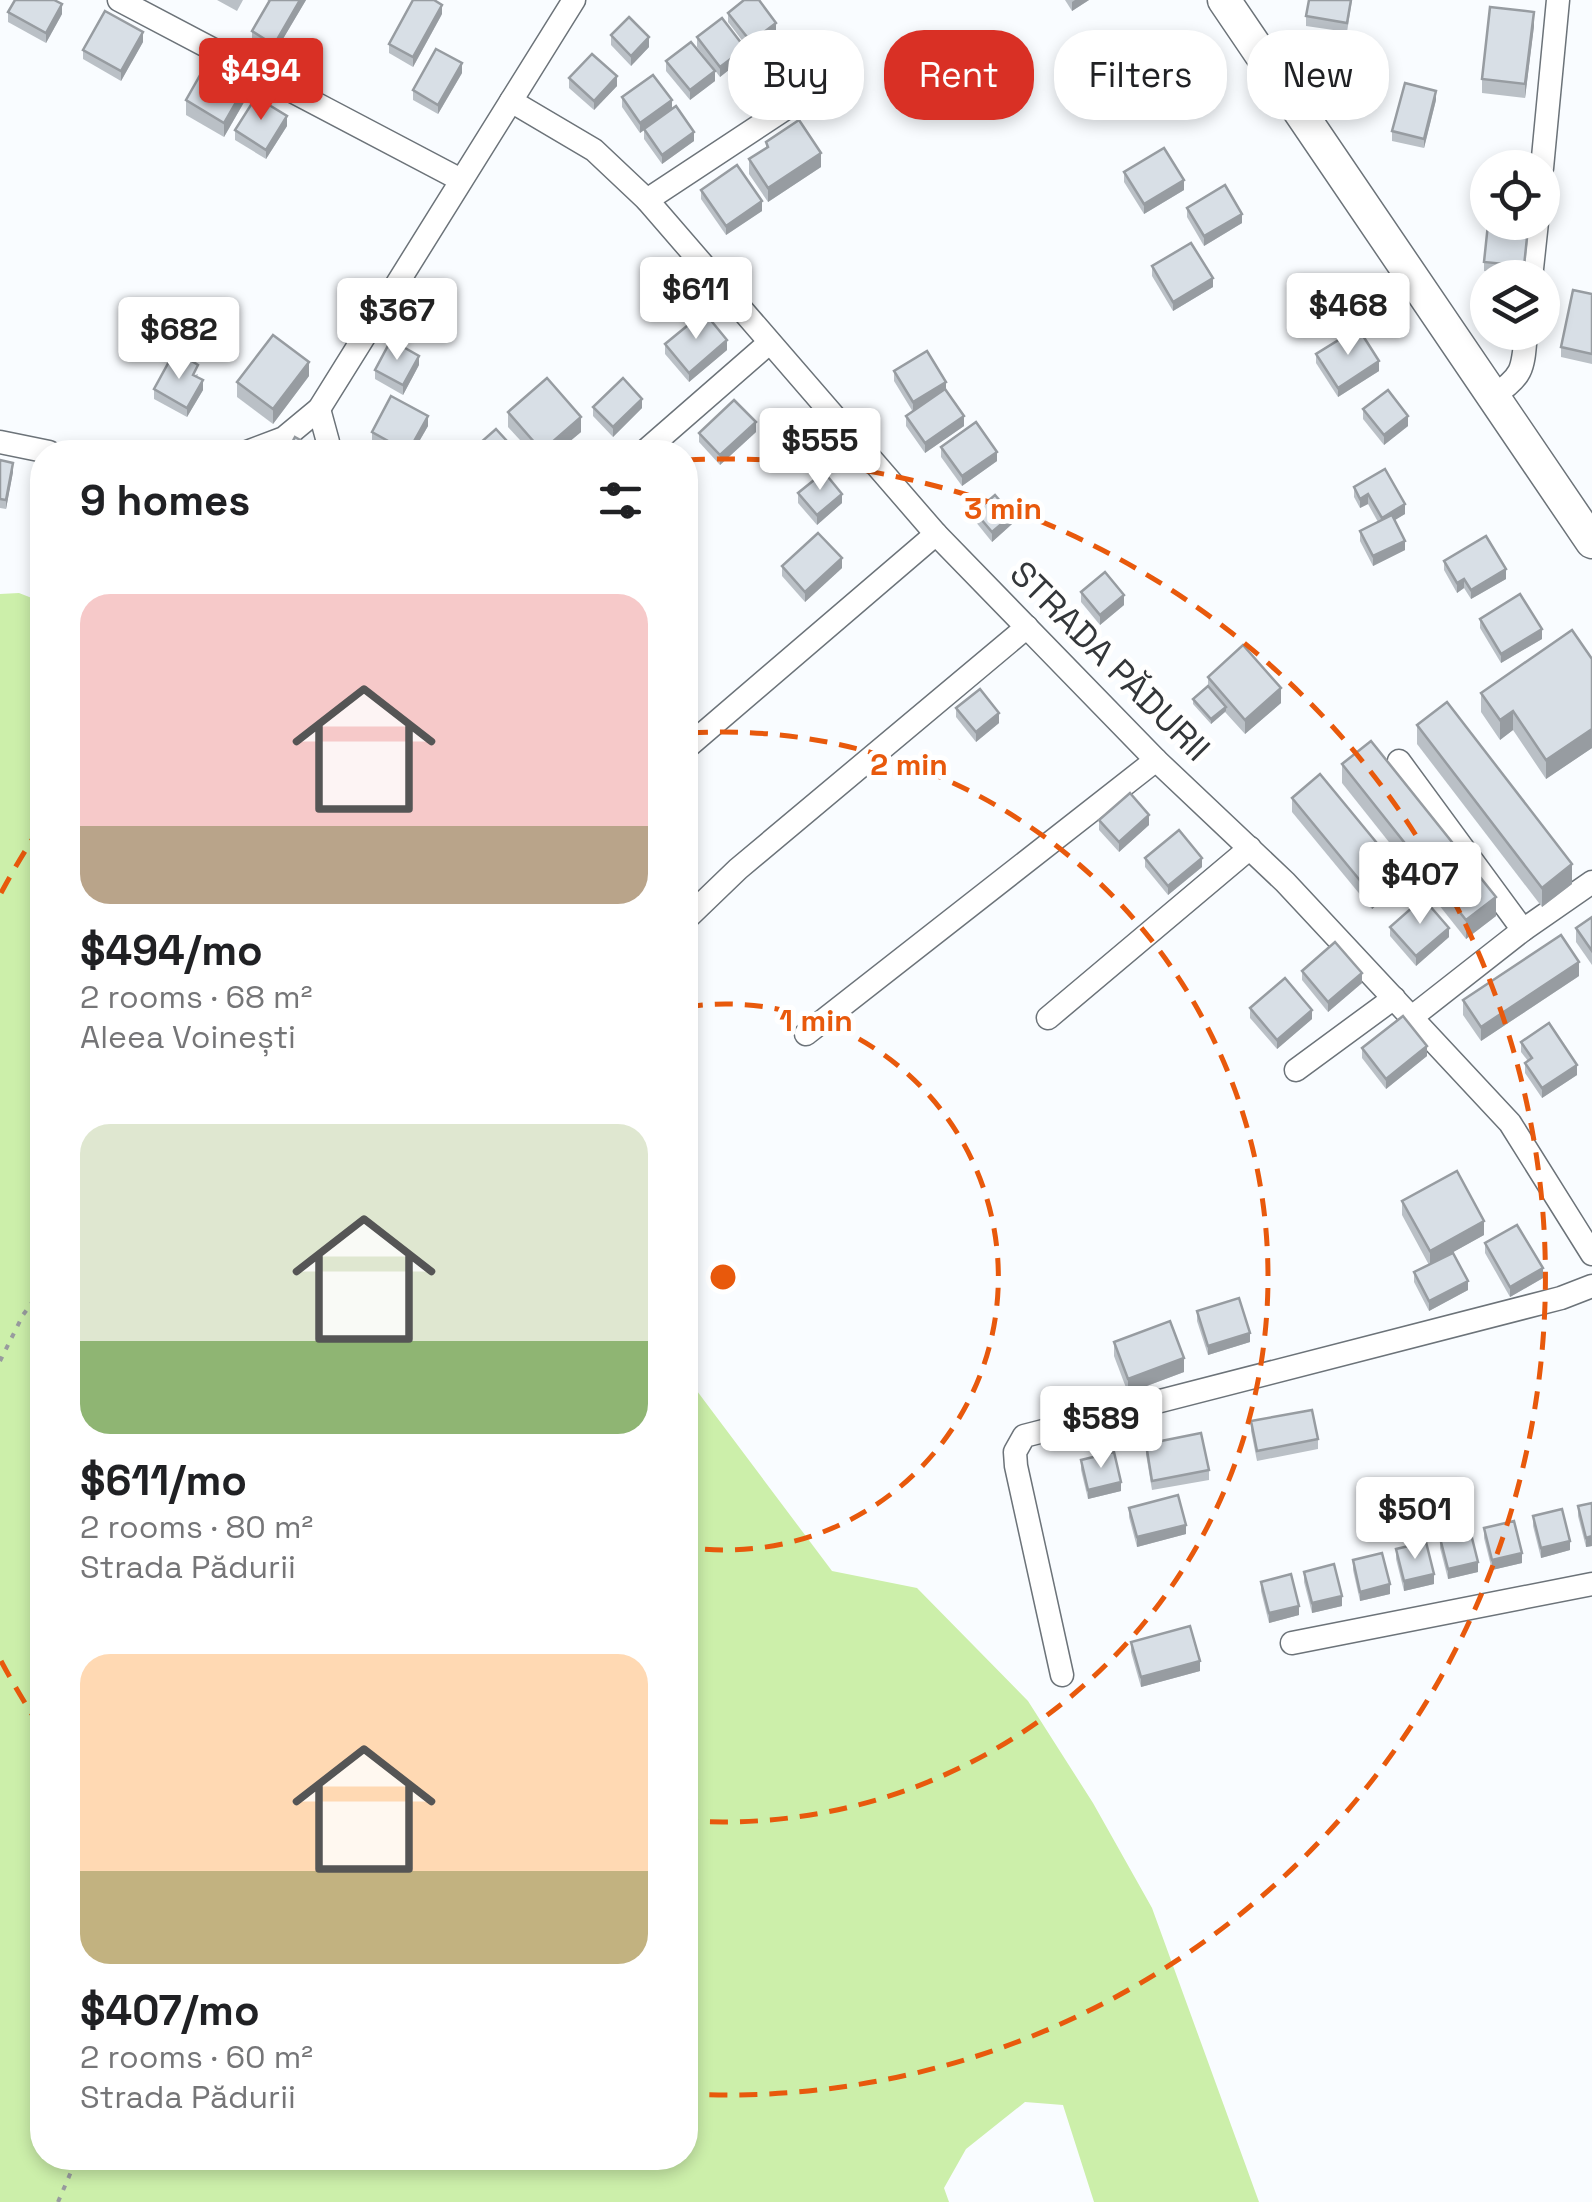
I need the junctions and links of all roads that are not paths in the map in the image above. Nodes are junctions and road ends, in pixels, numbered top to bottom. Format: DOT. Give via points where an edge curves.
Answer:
graph roads {
  1 [pos="118,0"];
  2 [pos="574,0"];
  3 [pos="1224,0"];
  4 [pos="1558,0"];
  5 [pos="511,101"];
  6 [pos="768,120"];
  7 [pos="1544,150"];
  8 [pos="461,180"];
  9 [pos="647,200"];
  10 [pos="769,343"];
  11 [pos="1524,350"];
  12 [pos="1493,396"];
  13 [pos="319,409"];
  14 [pos="279,440"];
  15 [pos="327,440"];
  16 [pos="658,440"];
  17 [pos="0,442"];
  18 [pos="30,448"];
  19 [pos="936,534"];
  20 [pos="1592,542"];
  21 [pos="1027,626"];
  22 [pos="698,738"];
  23 [pos="1156,760"];
  24 [pos="1399,761"];
  25 [pos="1250,848"];
  26 [pos="1592,882"];
  27 [pos="698,907"];
  28 [pos="1523,930"];
  29 [pos="1394,998"];
  30 [pos="1412,1017"];
  31 [pos="1048,1018"];
  32 [pos="806,1034"];
  33 [pos="1296,1070"];
  34 [pos="1592,1254"];
  35 [pos="1592,1286"];
  36 [pos="1592,1584"];
  37 [pos="1292,1643"];
  38 [pos="1062,1675"];
  1 -- 8 [label="street"];
  2 -- 5 [label="street"];
  3 -- 12 [label="main road"];
  4 -- 7 [label="street"];
  5 -- 8 [label="street"];
  5 -- 9 [label="street, STRADA PĂDURII" via="594,150"];
  6 -- 9 [label="street"];
  8 -- 13 [label="street"];
  9 -- 10 [label="street, STRADA PĂDURII"];
  10 -- 16 [label="street"];
  10 -- 19 [label="street, STRADA PĂDURII"];
  11 -- 12 [label="street" via="1514,382"];
  12 -- 20 [label="main road"];
  13 -- 14 [label="street"];
  13 -- 15 [label="street"];
  17 -- 18 [label="street"];
  19 -- 21 [label="street, STRADA PĂDURII"];
  19 -- 22 [label="street"];
  21 -- 23 [label="street, STRADA PĂDURII"];
  21 -- 27 [label="street"];
  23 -- 25 [label="street, STRADA PĂDURII"];
  23 -- 32 [label="street"];
  24 -- 28 [label="street"];
  25 -- 29 [label="street, STRADA PĂDURII"];
  25 -- 31 [label="street"];
  26 -- 28 [label="street"];
  28 -- 30 [label="street"];
  29 -- 30 [label="street, STRADA PĂDURII"];
  29 -- 33 [label="street"];
  30 -- 34 [label="street, STRADA PĂDURII" via="1510,1123"];
  35 -- 38 [label="street" via="1030,1431 1015,1452 1016,1466"];
  36 -- 37 [label="street"];
}
